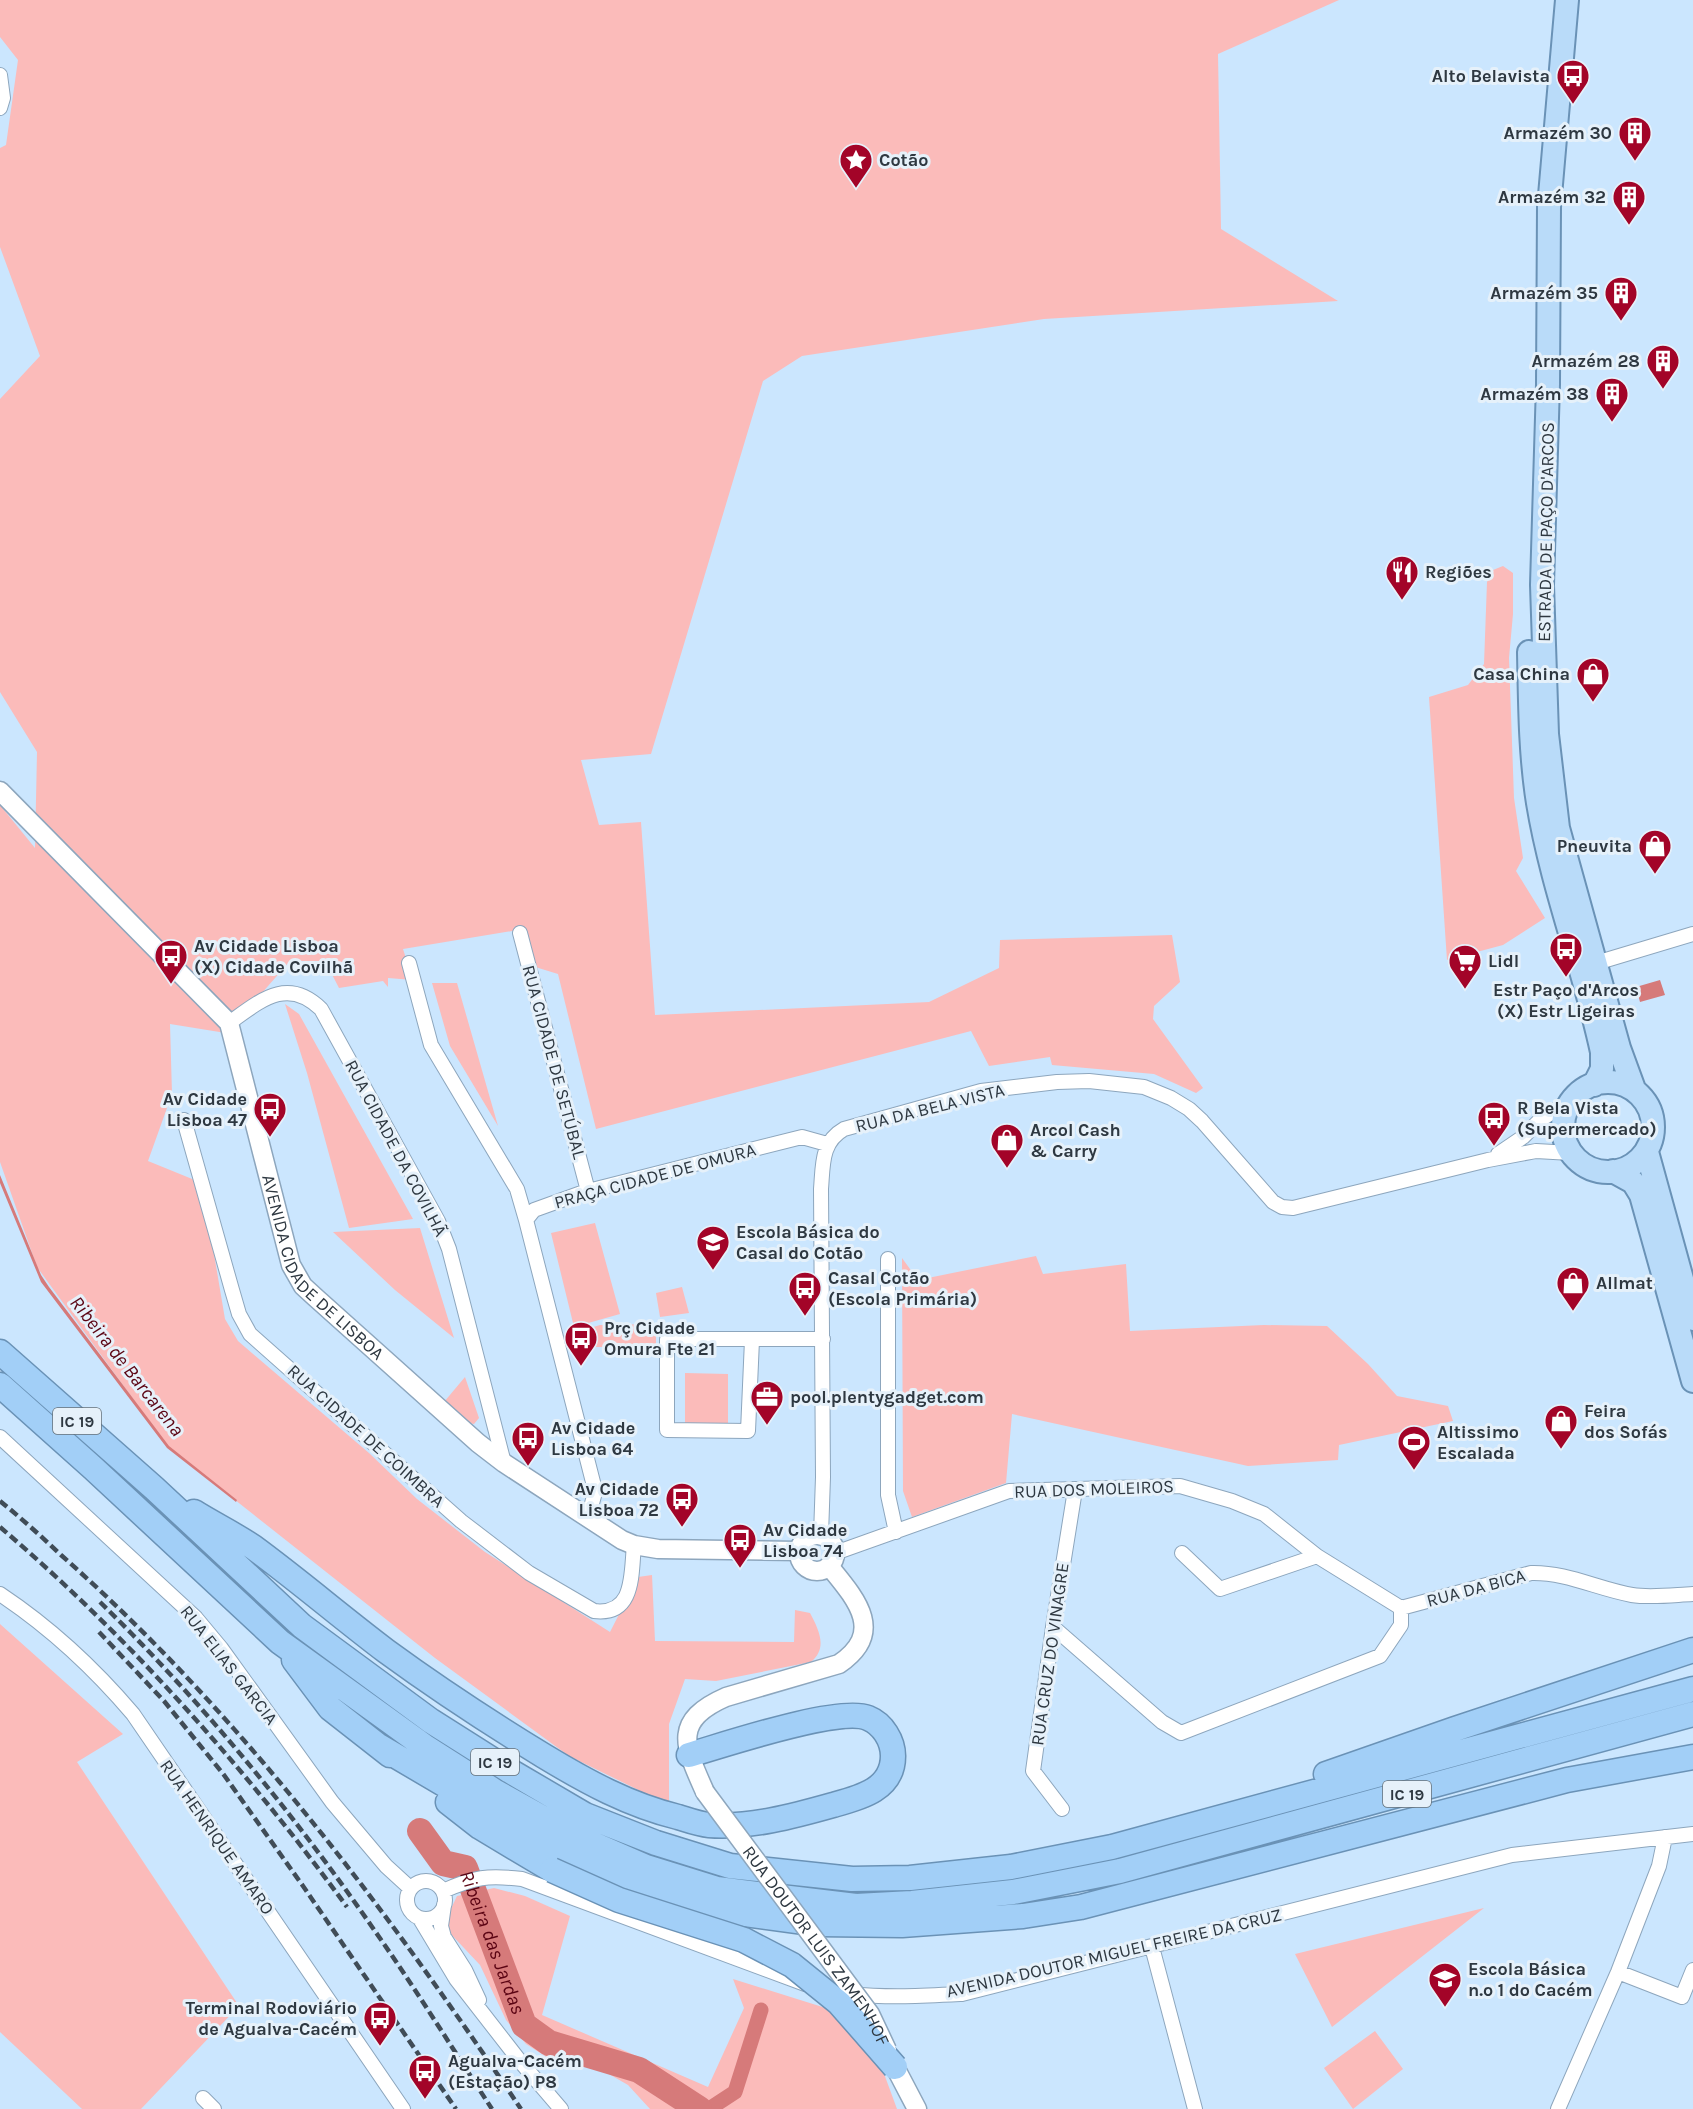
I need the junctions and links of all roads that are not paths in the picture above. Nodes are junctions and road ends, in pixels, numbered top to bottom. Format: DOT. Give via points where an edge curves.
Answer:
graph roads {
  1 [pos="1552,0"];
  2 [pos="1567,0"];
  3 [pos="0,75"];
  4 [pos="0,108"];
  5 [pos="0,791"];
  6 [pos="520,933"];
  7 [pos="1693,934"];
  8 [pos="409,963"];
  9 [pos="1596,963"];
  10 [pos="229,1023"];
  11 [pos="1634,1089"];
  12 [pos="1586,1090"];
  13 [pos="184,1120"];
  14 [pos="827,1144"];
  15 [pos="1647,1152"];
  16 [pos="1571,1153"];
  17 [pos="1488,1160"];
  18 [pos="1613,1172"];
  19 [pos="588,1191"];
  20 [pos="526,1220"];
  21 [pos="888,1259"];
  22 [pos="1688,1282"];
  23 [pos="1693,1319"];
  24 [pos="823,1339"];
  25 [pos="752,1340"];
  26 [pos="0,1352"];
  27 [pos="1693,1381"];
  28 [pos="0,1385"];
  29 [pos="0,1437"];
  30 [pos="504,1463"];
  31 [pos="154,1488"];
  32 [pos="1075,1490"];
  33 [pos="588,1518"];
  34 [pos="896,1532"];
  35 [pos="820,1535"];
  36 [pos="634,1545"];
  37 [pos="800,1551"];
  38 [pos="1182,1552"];
  39 [pos="1317,1556"];
  40 [pos="832,1560"];
  41 [pos="0,1594"];
  42 [pos="1693,1594"];
  43 [pos="1401,1608"];
  44 [pos="1053,1627"];
  45 [pos="1693,1638"];
  46 [pos="280,1642"];
  47 [pos="1693,1650"];
  48 [pos="1624,1673"];
  49 [pos="1693,1689"];
  50 [pos="1693,1714"];
  51 [pos="379,1746"];
  52 [pos="689,1755"];
  53 [pos="1693,1756"];
  54 [pos="1278,1802"];
  55 [pos="1062,1809"];
  56 [pos="1693,1834"];
  57 [pos="1665,1837"];
  58 [pos="410,1888"];
  59 [pos="446,1889"];
  60 [pos="444,1905"];
  61 [pos="420,1919"];
  62 [pos="1152,1947"];
  63 [pos="1693,1970"];
  64 [pos="1618,1972"];
  65 [pos="488,2018"];
  66 [pos="895,2067"];
  67 [pos="203,2098"];
  68 [pos="214,2109"];
  69 [pos="404,2109"];
  70 [pos="561,2109"];
  71 [pos="917,2109"];
  72 [pos="1195,2109"];
  73 [pos="1558,2109"];
  1 -- 12 [label="main road, ESTRADA DE PAÇO D'ARCOS" via="1536,192 1531,730 1541,818 1602,1052 1602,1069"];
  2 -- 9 [label="main road, ESTRADA DE PAÇO D'ARCOS" via="1549,207 1542,585 1547,734 1558,828"];
  3 -- 4 [label="street"];
  5 -- 10 [label="street"];
  6 -- 19 [label="street, RUA CIDADE DE SETÚBAL"];
  7 -- 9 [label="street"];
  8 -- 20 [label="street" via="431,1045 517,1189"];
  9 -- 11 [label="main road, ESTRADA DE PAÇO D'ARCOS"];
  10 -- 30 [label="street, AVENIDA CIDADE DE LISBOA" via="291,1265 303,1286"];
  10 -- 30 [label="street, RUA CIDADE DA COVILHÃ" via="280,992 301,995 321,1009 438,1221 449,1249"];
  11 -- 12 [label="main road" via="1613,1081"];
  11 -- 15 [label="main road, ESTRADA DE PAÇO D'ARCOS" via="1648,1107 1652,1120"];
  12 -- 16 [label="main road, ESTRADA DE PAÇO D'ARCOS" via="1569,1107 1562,1126"];
  12 -- 17 [label="street, RUA DA BELA VISTA" via="1540,1120 1510,1148"];
  13 -- 36 [label="street, RUA CIDADE DE COIMBRA" via="239,1314 250,1334 461,1521 529,1573 594,1611 616,1609 626,1598"];
  14 -- 17 [label="street, RUA DA BELA VISTA" via="835,1134 853,1126 981,1091 1089,1081 1144,1087 1189,1109 1272,1202 1282,1207 1307,1206"];
  14 -- 19 [label="street, PRAÇA CIDADE DE OMURA" via="802,1137"];
  14 -- 24 [label="street" via="821,1189"];
  15 -- 18 [label="main road" via="1638,1162"];
  15 -- 22 [label="main road, ESTRADA DE PAÇO D'ARCOS"];
  16 -- 17 [label="street, RUA DA BELA VISTA" via="1536,1151"];
  16 -- 18 [label="main road" via="1589,1168"];
  18 -- 27 [label="main road" via="1633,1182 1641,1195"];
  19 -- 20 [label="street, PRAÇA CIDADE DE OMURA" via="534,1210"];
  20 -- 33 [label="street" via="594,1486"];
  21 -- 34 [label="street" via="888,1495"];
  22 -- 23 [label="main road, ESTRADA DE PAÇO D'ARCOS"];
  24 -- 25 [label="street"];
  24 -- 35 [label="street"];
  25 -- 25 [label="street" via="667,1339 667,1430 748,1431"];
  26 -- 31 [label="highway, IC 19"];
  28 -- 46 [label="highway, IC 19"];
  29 -- 58 [label="street, RUA ELIAS GARCIA" via="196,1618 332,1802"];
  30 -- 33 [label="street, AVENIDA CIDADE DE LISBOA"];
  31 -- 52 [label="highway" via="251,1546 458,1703 611,1795 653,1811 705,1825 730,1826 811,1811 869,1794 887,1779 893,1756 880,1726 869,1718 844,1715"];
  31 -- 54 [label="highway, IC 19" via="302,1626 431,1721 585,1815 730,1866 852,1879 910,1878 1011,1867 1112,1847"];
  32 -- 34 [label="street, RUA DOS MOLEIROS" via="1009,1491"];
  32 -- 39 [label="street, RUA DOS MOLEIROS" via="1180,1486 1264,1514"];
  32 -- 44 [label="street, RUA CRUZ DO VINAGRE"];
  33 -- 36 [label="street, AVENIDA CIDADE DE LISBOA"];
  34 -- 40 [label="street, RUA DOS MOLEIROS"];
  35 -- 37 [label="street" via="805,1540"];
  35 -- 40 [label="street" via="831,1541"];
  36 -- 37 [label="street, AVENIDA CIDADE DE LISBOA" via="658,1549"];
  37 -- 40 [label="street" via="809,1568 819,1570"];
  38 -- 39 [label="street" via="1220,1588"];
  39 -- 43 [label="street, RUA DOS MOLEIROS"];
  40 -- 52 [label="street" via="861,1614 861,1644 839,1664 708,1705 690,1726"];
  41 -- 69 [label="street, RUA HENRIQUE AMARO" via="80,1656 133,1714"];
  42 -- 43 [label="street, RUA DA BICA" via="1633,1595 1549,1573 1531,1573"];
  43 -- 44 [label="street" via="1401,1625 1380,1656 1181,1733 1162,1722"];
  44 -- 55 [label="street, RUA CRUZ DO VINAGRE" via="1034,1771"];
  45 -- 48 [label="highway"];
  46 -- 50 [label="highway, IC 19" via="424,1746 496,1792 577,1836 646,1867 717,1889 856,1906 1013,1892 1120,1871"];
  46 -- 51 [label="highway" via="330,1708"];
  47 -- 48 [label="highway"];
  48 -- 54 [label="highway" via="1305,1782"];
  49 -- 54 [label="highway, IC 19"];
  51 -- 53 [label="highway" via="566,1856 648,1889 730,1912 819,1924 902,1925 1023,1916 1081,1907 1500,1796"];
  51 -- 66 [label="highway, bridge" via="480,1827 552,1870 619,1900 744,1940 792,1965 839,2003"];
  52 -- 66 [label="street, RUA DOUTOR LUIS ZAMENHOF, bridge" via="705,1792 870,2014"];
  56 -- 57 [label="street, AVENIDA DOUTOR MIGUEL FREIRE DA CRUZ"];
  57 -- 62 [label="street, AVENIDA DOUTOR MIGUEL FREIRE DA CRUZ" via="1512,1855"];
  57 -- 64 [label="street" via="1659,1866"];
  58 -- 59 [label="street" via="431,1881"];
  58 -- 61 [label="street" via="406,1903 413,1916"];
  59 -- 60 [label="street"];
  59 -- 62 [label="street, AVENIDA DOUTOR MIGUEL FREIRE DA CRUZ" via="491,1876 522,1879 820,1990 876,1997 962,1994"];
  60 -- 61 [label="street" via="435,1917"];
  60 -- 65 [label="street" via="444,1937"];
  61 -- 65 [label="street" via="456,1979"];
  62 -- 72 [label="street"];
  63 -- 64 [label="street" via="1682,1997"];
  64 -- 73 [label="street"];
  65 -- 70 [label="street"];
  66 -- 71 [label="street, RUA DOUTOR LUIS ZAMENHOF"];
  67 -- 68 [label="street"];
}
